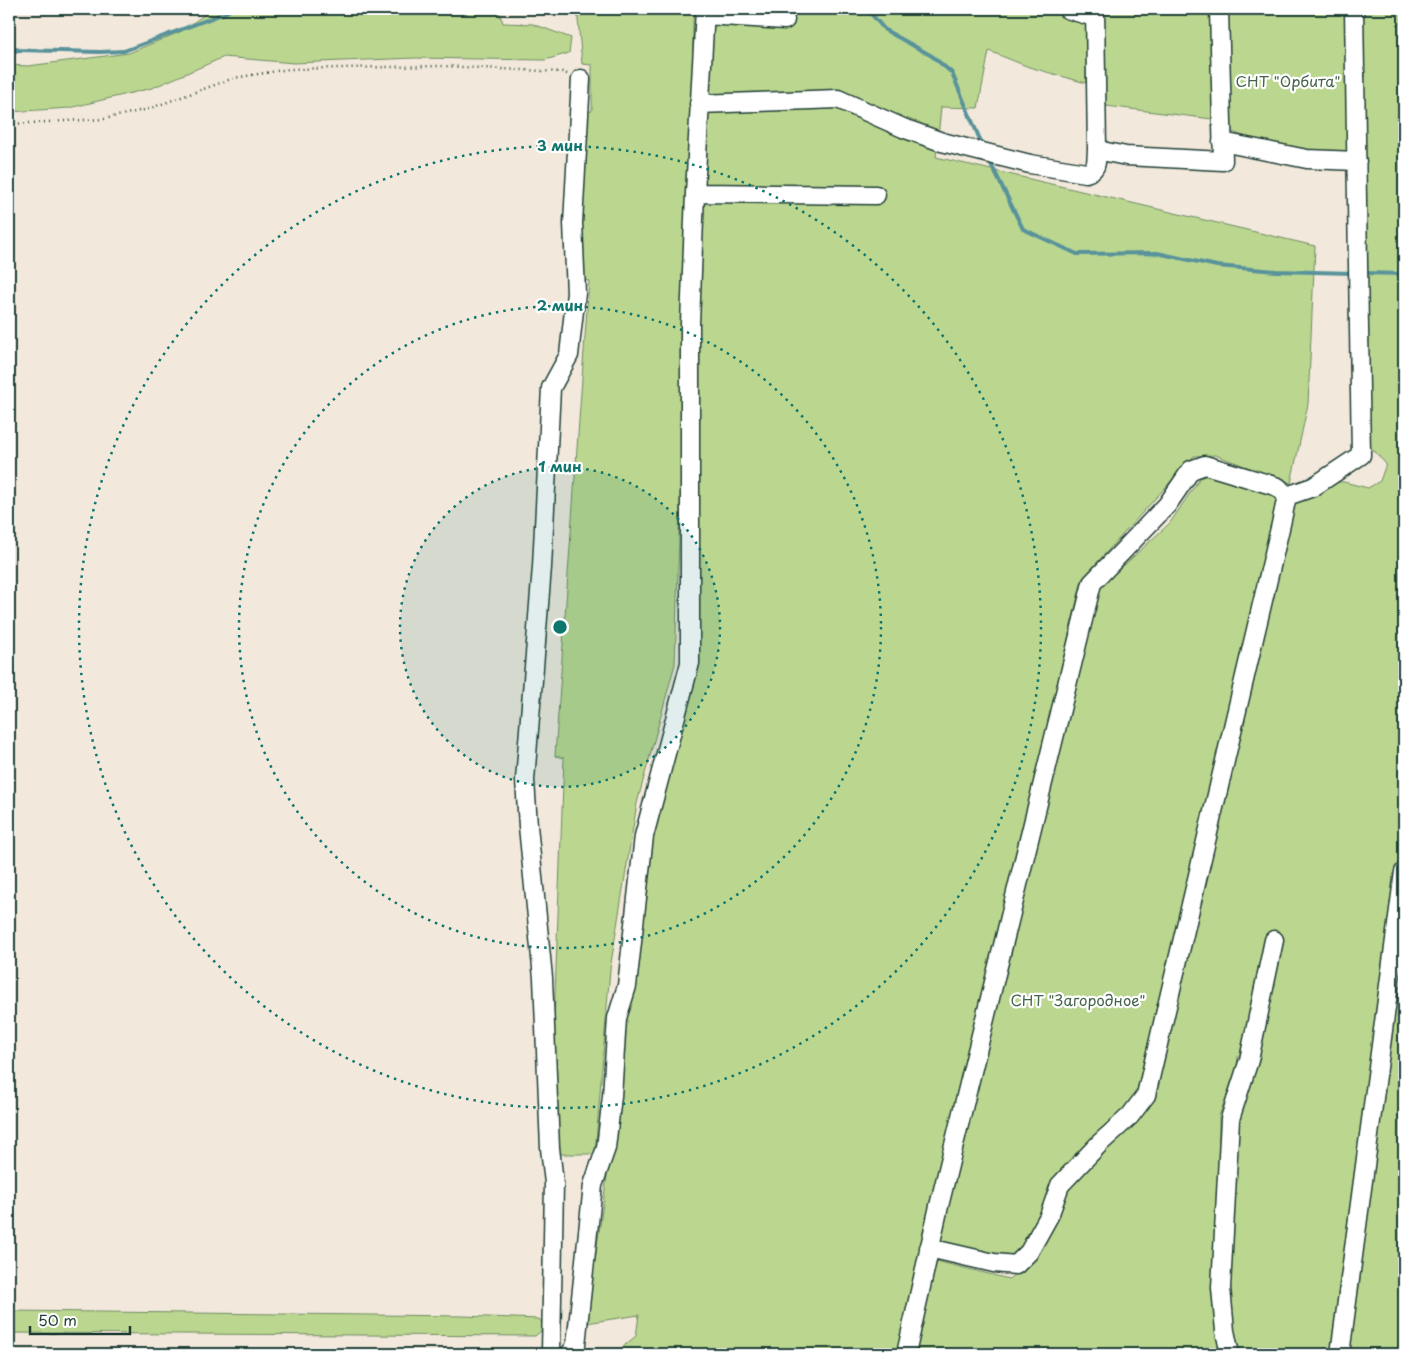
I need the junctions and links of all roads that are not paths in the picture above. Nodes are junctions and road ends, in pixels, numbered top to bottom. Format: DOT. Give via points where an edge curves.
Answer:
graph roads {
  1 [pos="1067,9"];
  2 [pos="1219,9"];
  3 [pos="1354,9"];
  4 [pos="705,12"];
  5 [pos="1095,13"];
  6 [pos="785,20"];
  7 [pos="581,79"];
  8 [pos="699,104"];
  9 [pos="1222,142"];
  10 [pos="1097,150"];
  11 [pos="1357,161"];
  12 [pos="695,193"];
  13 [pos="876,195"];
  14 [pos="1286,496"];
  15 [pos="1404,872"];
  16 [pos="1274,940"];
  17 [pos="929,1248"];
  18 [pos="551,1354"];
  19 [pos="570,1354"];
  20 [pos="906,1354"];
  21 [pos="1230,1354"];
  22 [pos="1340,1354"];
  1 -- 5 [label="lane"];
  2 -- 9 [label="lane"];
  3 -- 11 [label="lane"];
  4 -- 6 [label="lane"];
  4 -- 8 [label="lane"];
  5 -- 10 [label="lane"];
  7 -- 18 [label="lane" via="573,222 576,293 569,355 551,388 542,567 525,780 543,978 554,1183"];
  8 -- 10 [label="lane" via="838,100 942,142 1030,164 1086,173 1096,166"];
  8 -- 12 [label="lane"];
  9 -- 10 [label="lane" via="1223,161 1126,156"];
  9 -- 11 [label="lane" via="1307,159"];
  11 -- 14 [label="lane" via="1361,455 1313,487"];
  12 -- 13 [label="lane"];
  12 -- 19 [label="lane" via="690,324 690,663 644,836 627,986 617,1018 606,1148 593,1185 576,1345"];
  14 -- 17 [label="lane" via="1146,1095 1130,1116 1060,1185 1049,1216 1029,1252 1016,1265"];
  14 -- 17 [label="lane" via="1278,487 1205,465 1191,470 1167,504 1092,583"];
  15 -- 22 [label="lane"];
  16 -- 21 [label="lane" via="1248,1060 1230,1119 1221,1288"];
  17 -- 20 [label="lane"];
}
